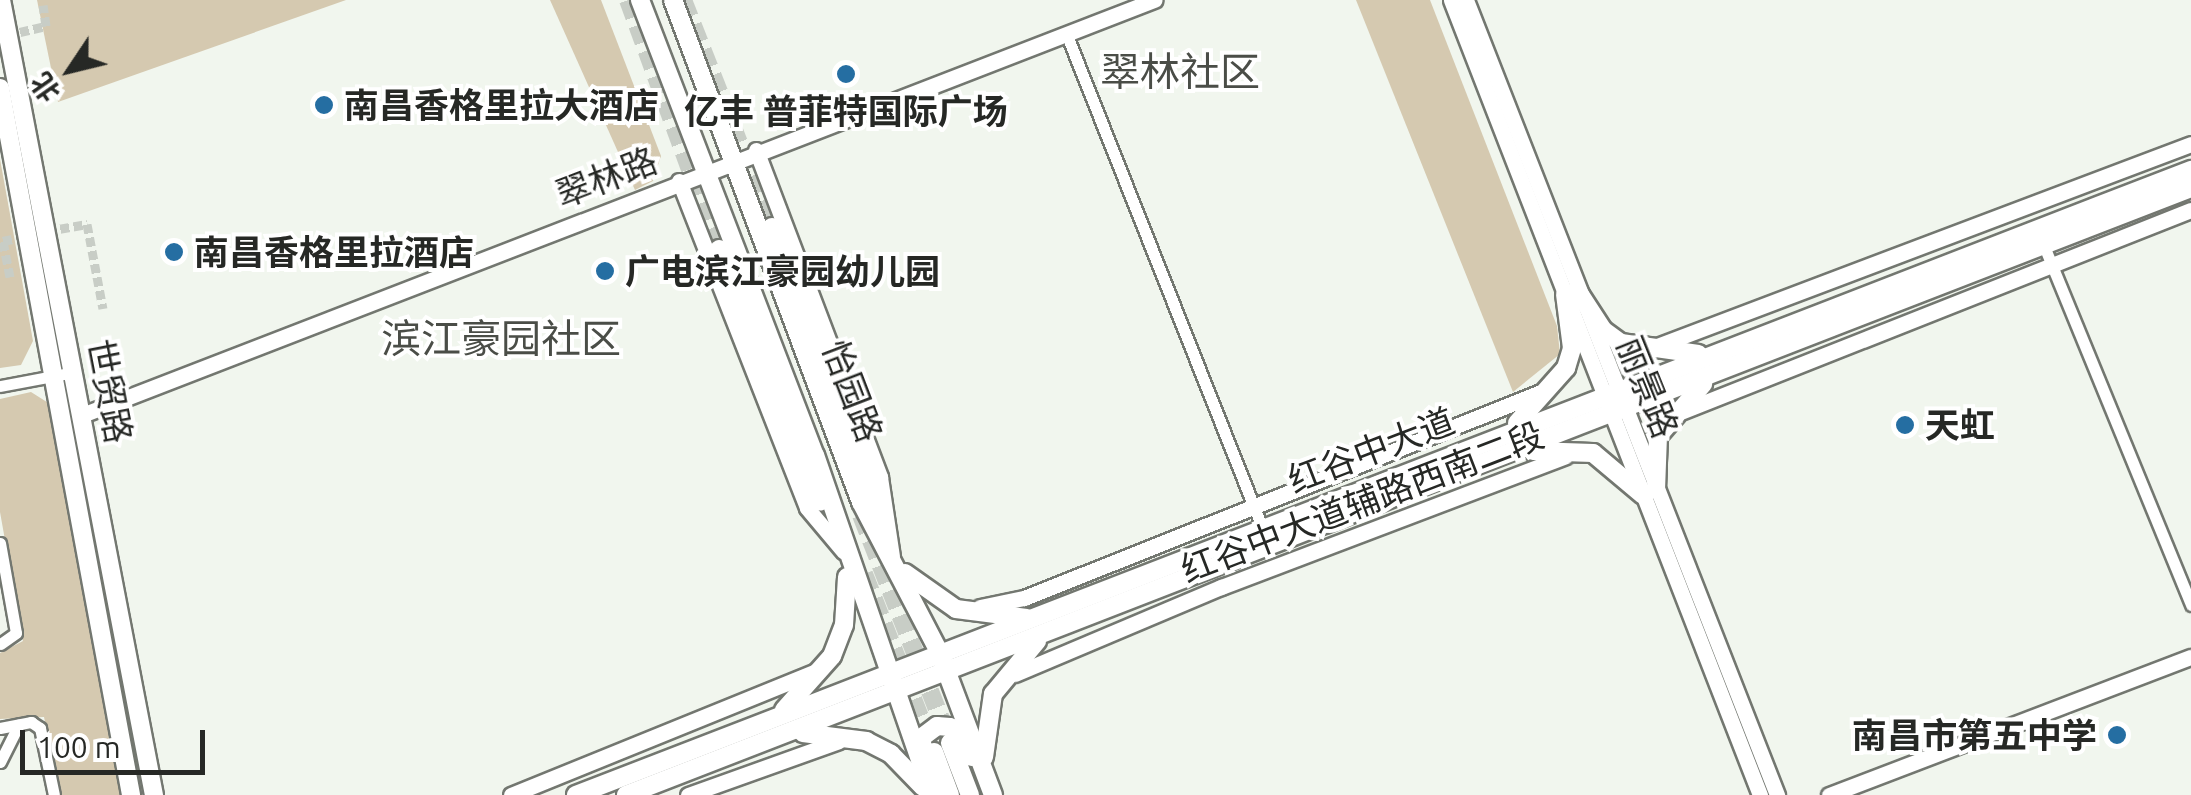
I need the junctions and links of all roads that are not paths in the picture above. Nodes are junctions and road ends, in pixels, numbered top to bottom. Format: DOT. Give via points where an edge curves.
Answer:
graph roads {
  1 [pos="2,0"];
  2 [pos="10,0"];
  3 [pos="640,0"];
  4 [pos="674,0"];
  5 [pos="1154,0"];
  6 [pos="1452,0"];
  7 [pos="1466,0"];
  8 [pos="8,33"];
  9 [pos="1066,33"];
  10 [pos="0,88"];
  11 [pos="2191,144"];
  12 [pos="756,150"];
  13 [pos="730,160"];
  14 [pos="706,170"];
  15 [pos="2191,170"];
  16 [pos="679,181"];
  17 [pos="2191,188"];
  18 [pos="2191,210"];
  19 [pos="772,227"];
  20 [pos="2044,246"];
  21 [pos="719,249"];
  22 [pos="2051,265"];
  23 [pos="1571,292"];
  24 [pos="1634,348"];
  25 [pos="1722,360"];
  26 [pos="74,372"];
  27 [pos="50,376"];
  28 [pos="1561,378"];
  29 [pos="0,386"];
  30 [pos="1610,393"];
  31 [pos="1618,413"];
  32 [pos="82,414"];
  33 [pos="1663,424"];
  34 [pos="1495,438"];
  35 [pos="1593,453"];
  36 [pos="1508,454"];
  37 [pos="1650,493"];
  38 [pos="1253,506"];
  39 [pos="1262,527"];
  40 [pos="0,543"];
  41 [pos="844,552"];
  42 [pos="892,556"];
  43 [pos="2191,604"];
  44 [pos="956,609"];
  45 [pos="1053,621"];
  46 [pos="0,644"];
  47 [pos="832,656"];
  48 [pos="2191,656"];
  49 [pos="944,663"];
  50 [pos="892,683"];
  51 [pos="994,694"];
  52 [pos="772,719"];
  53 [pos="19,724"];
  54 [pos="0,728"];
  55 [pos="866,741"];
  56 [pos="768,742"];
  57 [pos="0,762"];
  58 [pos="990,786"];
  59 [pos="54,795"];
  60 [pos="130,795"];
  61 [pos="154,795"];
  62 [pos="511,795"];
  63 [pos="576,795"];
  64 [pos="626,795"];
  65 [pos="688,795"];
  66 [pos="932,795"];
  67 [pos="950,795"];
  68 [pos="970,795"];
  69 [pos="1760,795"];
  70 [pos="1778,795"];
  71 [pos="1830,795"];
  1 -- 8 [label="main road, 世贸路"];
  2 -- 8 [label="street"];
  3 -- 14 [label="main road, 怡园路"];
  4 -- 13 [label="main road, 怡园路"];
  5 -- 9 [label="street, 翠林路"];
  6 -- 23 [label="street, 丽景路"];
  7 -- 23 [label="street, 丽景路"];
  8 -- 26 [label="main road, 世贸路"];
  9 -- 12 [label="street, 翠林路"];
  9 -- 38 [label="street"];
  10 -- 27 [label="main road, 世贸路"];
  11 -- 24 [label="street" via="1673,344"];
  12 -- 13 [label="street, 翠林路"];
  12 -- 42 [label="street" via="880,477"];
  13 -- 14 [label="street, 翠林路"];
  13 -- 42 [label="main road, 怡园路" via="861,502"];
  14 -- 16 [label="street, 翠林路"];
  14 -- 41 [label="main road, 怡园路" via="816,455"];
  15 -- 25 [label="main road, 红谷中大道"];
  16 -- 32 [label="street, 翠林路"];
  16 -- 41 [label="street" via="807,508"];
  17 -- 20 [label="main road, 红谷中大道"];
  18 -- 22 [label="street"];
  19 -- 42 [label="main road"];
  20 -- 22 [label="street"];
  20 -- 25 [label="main road, 红谷中大道"];
  21 -- 41 [label="main road" via="800,459"];
  22 -- 33 [label="street" via="1696,403"];
  22 -- 43 [label="street"];
  23 -- 24 [label="main road" via="1603,330"];
  23 -- 28 [label="main road" via="1572,348"];
  23 -- 30 [label="street, 丽景路"];
  24 -- 25 [label="main road"];
  25 -- 30 [label="main road, 红谷中大道"];
  25 -- 31 [label="main road, 红谷中大道"];
  25 -- 33 [label="main road"];
  26 -- 27 [label="street"];
  26 -- 32 [label="main road, 世贸路"];
  27 -- 29 [label="street"];
  27 -- 60 [label="main road, 世贸路"];
  28 -- 34 [label="main road"];
  28 -- 38 [label="street" via="1530,398"];
  30 -- 31 [label="street, 丽景路"];
  30 -- 34 [label="main road, 红谷中大道"];
  31 -- 36 [label="main road, 红谷中大道"];
  31 -- 37 [label="street, 丽景路"];
  32 -- 61 [label="main road, 世贸路"];
  33 -- 37 [label="main road"];
  34 -- 39 [label="main road, 红谷中大道"];
  35 -- 36 [label="main road"];
  35 -- 37 [label="main road"];
  35 -- 51 [label="street, 红谷中大道辅路西南二段" via="1550,460 1048,656"];
  36 -- 45 [label="main road, 红谷中大道"];
  37 -- 69 [label="street, 丽景路"];
  37 -- 70 [label="street, 丽景路"];
  38 -- 39 [label="street"];
  38 -- 44 [label="street" via="1024,598"];
  39 -- 45 [label="main road, 红谷中大道"];
  40 -- 46 [label="street" via="16,634"];
  41 -- 47 [label="main road" via="848,593"];
  41 -- 50 [label="main road, 怡园路"];
  42 -- 44 [label="main road" via="920,587"];
  42 -- 49 [label="main road, 怡园路"];
  44 -- 45 [label="main road" via="987,618"];
  45 -- 49 [label="main road, 红谷中大道"];
  45 -- 51 [label="main road"];
  47 -- 52 [label="main road"];
  47 -- 62 [label="street" via="804,679 766,696"];
  48 -- 71 [label="street"];
  49 -- 50 [label="main road, 红谷中大道"];
  49 -- 58 [label="main road, 怡园路"];
  50 -- 52 [label="main road, 红谷中大道"];
  50 -- 56 [label="main road, 红谷中大道"];
  50 -- 66 [label="main road, 怡园路"];
  51 -- 58 [label="main road" via="985,721"];
  52 -- 63 [label="main road, 红谷中大道"];
  53 -- 54 [label="street"];
  53 -- 57 [label="street"];
  53 -- 59 [label="street" via="40,728"];
  55 -- 56 [label="main road" via="817,732"];
  55 -- 65 [label="street" via="826,743"];
  55 -- 66 [label="main road" via="902,763"];
  56 -- 64 [label="main road, 红谷中大道"];
  58 -- 66 [label="main road" via="950,728 937,726 921,738"];
  67 -- 68 [label="main road" via="942,747"];
}
